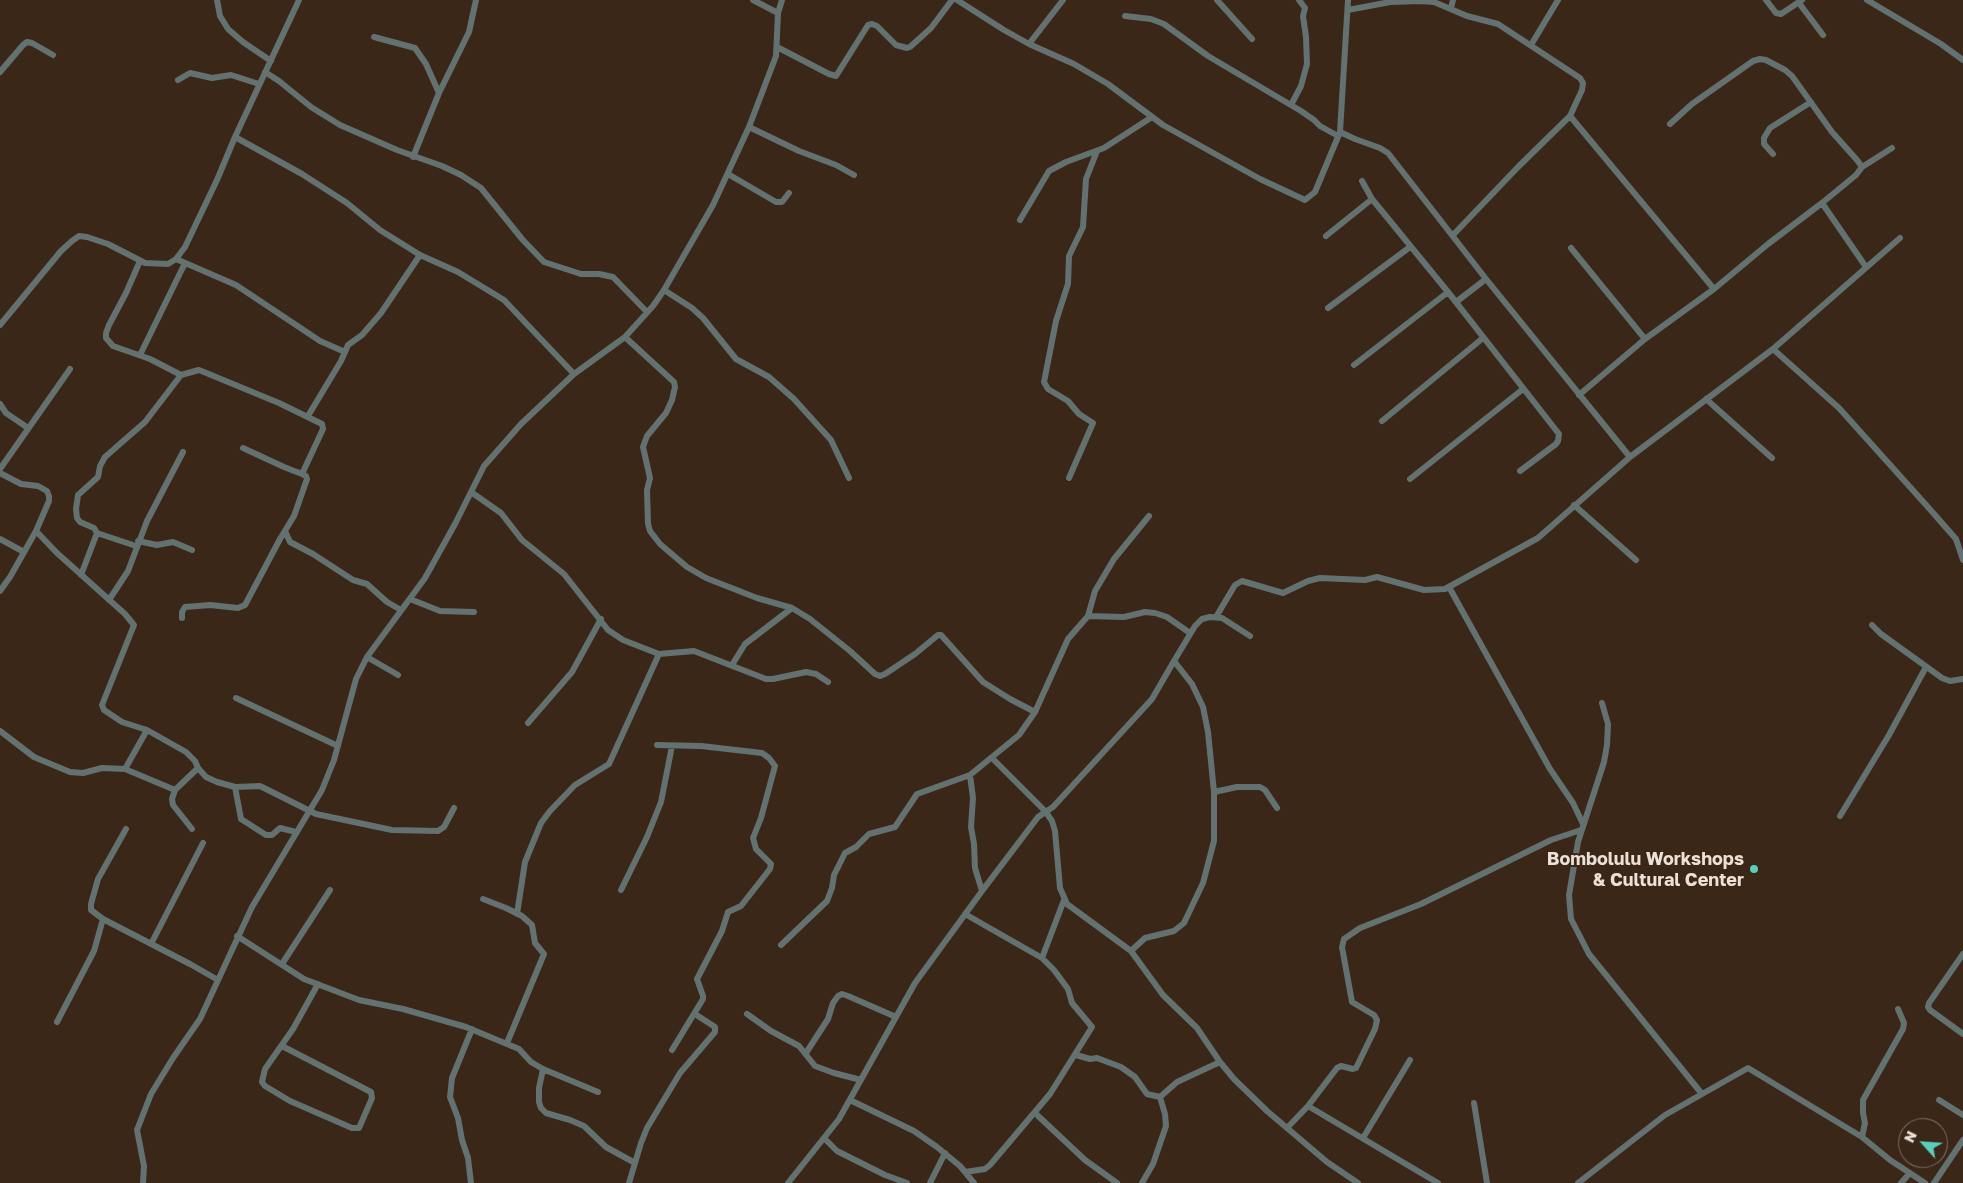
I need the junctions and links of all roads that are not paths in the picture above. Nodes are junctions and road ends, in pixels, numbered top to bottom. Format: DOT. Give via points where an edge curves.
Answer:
graph roads {
  1 [pos="217,0"];
  2 [pos="299,0"];
  3 [pos="476,0"];
  4 [pos="754,0"];
  5 [pos="782,0"];
  6 [pos="952,0"];
  7 [pos="957,0"];
  8 [pos="1063,0"];
  9 [pos="1217,0"];
  10 [pos="1299,0"];
  11 [pos="1348,0"];
  12 [pos="1420,0"];
  13 [pos="1453,0"];
  14 [pos="1558,0"];
  15 [pos="1766,0"];
  16 [pos="1867,0"];
  17 [pos="1800,1"];
  18 [pos="1452,8"];
  19 [pos="1348,10"];
  20 [pos="778,13"];
  21 [pos="1125,16"];
  22 [pos="1823,35"];
  23 [pos="374,37"];
  24 [pos="1252,39"];
  25 [pos="1029,44"];
  26 [pos="1531,45"];
  27 [pos="778,47"];
  28 [pos="53,55"];
  29 [pos="1963,60"];
  30 [pos="271,61"];
  31 [pos="0,72"];
  32 [pos="265,72"];
  33 [pos="178,80"];
  34 [pos="259,84"];
  35 [pos="439,93"];
  36 [pos="1811,102"];
  37 [pos="1291,105"];
  38 [pos="1570,116"];
  39 [pos="1152,117"];
  40 [pos="1670,124"];
  41 [pos="749,126"];
  42 [pos="1339,134"];
  43 [pos="235,137"];
  44 [pos="1892,148"];
  45 [pos="1097,150"];
  46 [pos="1773,154"];
  47 [pos="413,157"];
  48 [pos="1862,167"];
  49 [pos="728,174"];
  50 [pos="854,175"];
  51 [pos="1362,181"];
  52 [pos="789,193"];
  53 [pos="1372,199"];
  54 [pos="1822,203"];
  55 [pos="1020,220"];
  56 [pos="1453,235"];
  57 [pos="1326,236"];
  58 [pos="1900,238"];
  59 [pos="1410,247"];
  60 [pos="1571,248"];
  61 [pos="420,255"];
  62 [pos="176,258"];
  63 [pos="140,261"];
  64 [pos="185,263"];
  65 [pos="1866,267"];
  66 [pos="1486,279"];
  67 [pos="1714,289"];
  68 [pos="664,290"];
  69 [pos="1448,292"];
  70 [pos="1456,302"];
  71 [pos="1328,308"];
  72 [pos="648,312"];
  73 [pos="0,325"];
  74 [pos="625,337"];
  75 [pos="1484,338"];
  76 [pos="1645,340"];
  77 [pos="1773,349"];
  78 [pos="345,352"];
  79 [pos="140,355"];
  80 [pos="1354,365"];
  81 [pos="70,369"];
  82 [pos="574,374"];
  83 [pos="181,375"];
  84 [pos="1523,389"];
  85 [pos="1579,395"];
  86 [pos="1706,399"];
  87 [pos="0,404"];
  88 [pos="308,416"];
  89 [pos="1382,421"];
  90 [pos="28,428"];
  91 [pos="243,448"];
  92 [pos="183,452"];
  93 [pos="1630,457"];
  94 [pos="1772,458"];
  95 [pos="0,469"];
  96 [pos="1520,471"];
  97 [pos="0,473"];
  98 [pos="302,474"];
  99 [pos="849,478"];
  100 [pos="1070,478"];
  101 [pos="1410,479"];
  102 [pos="471,492"];
  103 [pos="1574,505"];
  104 [pos="1149,516"];
  105 [pos="36,531"];
  106 [pos="285,531"];
  107 [pos="97,532"];
  108 [pos="0,539"];
  109 [pos="137,544"];
  110 [pos="192,550"];
  111 [pos="24,552"];
  112 [pos="1636,560"];
  113 [pos="1963,560"];
  114 [pos="81,575"];
  115 [pos="1449,587"];
  116 [pos="0,591"];
  117 [pos="410,599"];
  118 [pos="109,600"];
  119 [pos="792,608"];
  120 [pos="401,610"];
  121 [pos="474,612"];
  122 [pos="1088,616"];
  123 [pos="1216,617"];
  124 [pos="182,618"];
  125 [pos="601,619"];
  126 [pos="1872,624"];
  127 [pos="1190,633"];
  128 [pos="1250,636"];
  129 [pos="658,654"];
  130 [pos="367,657"];
  131 [pos="1174,661"];
  132 [pos="732,665"];
  133 [pos="1926,667"];
  134 [pos="398,675"];
  135 [pos="1963,679"];
  136 [pos="828,682"];
  137 [pos="236,698"];
  138 [pos="1602,703"];
  139 [pos="1035,712"];
  140 [pos="528,723"];
  141 [pos="147,730"];
  142 [pos="0,731"];
  143 [pos="657,745"];
  144 [pos="338,746"];
  145 [pos="672,746"];
  146 [pos="992,758"];
  147 [pos="198,768"];
  148 [pos="125,769"];
  149 [pos="970,775"];
  150 [pos="235,787"];
  151 [pos="175,790"];
  152 [pos="1214,792"];
  153 [pos="454,808"];
  154 [pos="1278,808"];
  155 [pos="1045,811"];
  156 [pos="308,812"];
  157 [pos="1840,816"];
  158 [pos="1582,827"];
  159 [pos="192,828"];
  160 [pos="126,830"];
  161 [pos="296,832"];
  162 [pos="203,843"];
  163 [pos="330,890"];
  164 [pos="621,890"];
  165 [pos="982,891"];
  166 [pos="483,899"];
  167 [pos="1064,900"];
  168 [pos="517,914"];
  169 [pos="965,914"];
  170 [pos="103,919"];
  171 [pos="237,936"];
  172 [pos="151,944"];
  173 [pos="781,945"];
  174 [pos="1131,951"];
  175 [pos="1963,954"];
  176 [pos="1042,958"];
  177 [pos="282,964"];
  178 [pos="218,980"];
  179 [pos="318,984"];
  180 [pos="1898,1009"];
  181 [pos="694,1014"];
  182 [pos="748,1014"];
  183 [pos="896,1018"];
  184 [pos="57,1022"];
  185 [pos="472,1029"];
  186 [pos="1963,1034"];
  187 [pos="507,1042"];
  188 [pos="282,1046"];
  189 [pos="672,1050"];
  190 [pos="806,1053"];
  191 [pos="1076,1055"];
  192 [pos="1410,1060"];
  193 [pos="1220,1062"];
  194 [pos="543,1069"];
  195 [pos="861,1080"];
  196 [pos="598,1092"];
  197 [pos="1702,1094"];
  198 [pos="1160,1097"];
  199 [pos="850,1100"];
  200 [pos="1939,1100"];
  201 [pos="1474,1103"];
  202 [pos="1308,1106"];
  203 [pos="1035,1112"];
  204 [pos="1963,1115"];
  205 [pos="1287,1128"];
  206 [pos="824,1138"];
  207 [pos="1363,1138"];
  208 [pos="1862,1138"];
  209 [pos="1963,1140"];
  210 [pos="945,1154"];
  211 [pos="635,1163"];
  212 [pos="965,1172"];
  213 [pos="1909,1174"];
  214 [pos="143,1183"];
  215 [pos="471,1183"];
  216 [pos="629,1183"];
  217 [pos="788,1183"];
  218 [pos="907,1183"];
  219 [pos="930,1183"];
  220 [pos="974,1183"];
  221 [pos="1117,1183"];
  222 [pos="1142,1183"];
  223 [pos="1358,1183"];
  224 [pos="1438,1183"];
  225 [pos="1488,1183"];
  226 [pos="1578,1183"];
  227 [pos="1901,1183"];
  228 [pos="1925,1183"];
  229 [pos="1934,1183"];
  1 -- 30 [label="street" via="220,16 228,29"];
  2 -- 30 [label="street"];
  3 -- 35 [label="street" via="469,32"];
  4 -- 20 [label="street"];
  5 -- 20 [label="street"];
  6 -- 27 [label="street" via="931,28 907,48 896,45 877,26 868,26 836,76"];
  7 -- 25 [label="street"];
  8 -- 25 [label="street"];
  9 -- 24 [label="street"];
  10 -- 37 [label="street" via="1305,8 1307,64"];
  11 -- 19 [label="street"];
  12 -- 18 [label="street"];
  12 -- 19 [label="street"];
  13 -- 18 [label="street"];
  14 -- 26 [label="street"];
  15 -- 17 [label="street" via="1776,13 1781,14"];
  16 -- 29 [label="street"];
  17 -- 22 [label="street"];
  18 -- 26 [label="street" via="1467,16 1498,24"];
  19 -- 42 [label="street"];
  20 -- 27 [label="street"];
  21 -- 37 [label="street" via="1157,21 1208,56"];
  23 -- 35 [label="street" via="414,48 426,64"];
  25 -- 39 [label="street" via="1102,80"];
  26 -- 38 [label="street" via="1582,80 1582,90"];
  27 -- 41 [label="street"];
  28 -- 31 [label="street" via="27,42"];
  30 -- 32 [label="street"];
  32 -- 34 [label="street"];
  32 -- 47 [label="street" via="310,107 340,125"];
  33 -- 34 [label="street" via="190,73 212,78 231,75"];
  34 -- 43 [label="street"];
  35 -- 47 [label="street"];
  36 -- 40 [label="street" via="1785,70 1766,60 1757,60 1692,104"];
  36 -- 46 [label="street" via="1770,128 1764,144"];
  36 -- 48 [label="street"];
  37 -- 42 [label="street" via="1320,126"];
  38 -- 56 [label="street"];
  38 -- 67 [label="street"];
  39 -- 42 [label="street" via="1260,179 1305,200 1315,192"];
  39 -- 45 [label="street"];
  41 -- 49 [label="street"];
  41 -- 50 [label="street"];
  42 -- 56 [label="street" via="1388,153"];
  43 -- 61 [label="street" via="302,174"];
  43 -- 62 [label="street" via="199,220"];
  44 -- 48 [label="street"];
  45 -- 55 [label="street" via="1049,171"];
  45 -- 100 [label="street" via="1086,179 1083,227 1069,256 1068,284 1056,321 1044,379 1048,389 1093,423"];
  47 -- 72 [label="street" via="442,166 481,188 544,262 581,274 613,277"];
  48 -- 54 [label="street"];
  49 -- 52 [label="street" via="776,202 782,202"];
  49 -- 68 [label="street"];
  51 -- 53 [label="street"];
  53 -- 57 [label="street"];
  53 -- 59 [label="street"];
  54 -- 65 [label="street"];
  54 -- 67 [label="street"];
  56 -- 66 [label="street"];
  58 -- 65 [label="street"];
  59 -- 69 [label="street"];
  59 -- 71 [label="street"];
  60 -- 76 [label="street"];
  61 -- 78 [label="street" via="381,313 362,335 348,345"];
  61 -- 82 [label="street" via="458,272 504,300"];
  62 -- 63 [label="street" via="168,264 158,265"];
  62 -- 64 [label="street"];
  63 -- 73 [label="street" via="108,244 87,237 75,238"];
  63 -- 79 [label="street" via="106,333 108,342 113,346"];
  64 -- 78 [label="street" via="236,285 320,341"];
  64 -- 79 [label="street"];
  65 -- 77 [label="street"];
  66 -- 70 [label="street"];
  66 -- 85 [label="street"];
  67 -- 76 [label="street"];
  68 -- 72 [label="street"];
  68 -- 99 [label="street" via="703,318 736,359 769,377 794,399 831,440"];
  69 -- 70 [label="street"];
  69 -- 80 [label="street"];
  70 -- 75 [label="street"];
  72 -- 74 [label="street"];
  74 -- 82 [label="street"];
  74 -- 119 [label="street" via="676,387 672,400 643,447 650,478 647,490 650,531 687,567 706,578"];
  75 -- 84 [label="street"];
  75 -- 89 [label="street"];
  76 -- 85 [label="street"];
  77 -- 86 [label="street"];
  77 -- 113 [label="street" via="1839,408 1956,539"];
  78 -- 88 [label="street"];
  79 -- 83 [label="street"];
  81 -- 90 [label="street"];
  82 -- 102 [label="street" via="521,424 484,466"];
  83 -- 88 [label="street" via="199,370"];
  83 -- 107 [label="street" via="145,422 105,457 98,477 78,494 75,513 78,520"];
  84 -- 96 [label="street" via="1559,438 1556,444"];
  84 -- 101 [label="street"];
  85 -- 93 [label="street"];
  86 -- 93 [label="street"];
  86 -- 94 [label="street"];
  87 -- 90 [label="street"];
  88 -- 98 [label="street" via="324,426"];
  90 -- 95 [label="street"];
  91 -- 98 [label="street"];
  92 -- 109 [label="street"];
  93 -- 103 [label="street"];
  97 -- 105 [label="street" via="48,492 49,501"];
  98 -- 106 [label="street" via="307,477 306,484"];
  102 -- 117 [label="street" via="425,578"];
  102 -- 125 [label="street" via="501,512 522,540 564,574"];
  103 -- 112 [label="street"];
  103 -- 115 [label="street" via="1538,538"];
  104 -- 122 [label="street" via="1114,559 1096,591"];
  105 -- 111 [label="street"];
  105 -- 114 [label="street"];
  106 -- 120 [label="street" via="290,542 353,580 366,584"];
  106 -- 124 [label="street" via="245,605 238,608 185,607"];
  107 -- 109 [label="street"];
  107 -- 114 [label="street"];
  108 -- 111 [label="street"];
  109 -- 110 [label="street" via="173,542"];
  109 -- 118 [label="street" via="128,571"];
  111 -- 116 [label="street"];
  114 -- 118 [label="street"];
  115 -- 123 [label="street" via="1424,590 1384,578 1320,578 1283,593 1242,581 1235,585"];
  115 -- 158 [label="street" via="1550,769 1575,807"];
  117 -- 120 [label="street"];
  117 -- 121 [label="street" via="440,611"];
  118 -- 141 [label="street" via="132,622 134,628 102,708 127,725"];
  119 -- 132 [label="street" via="745,644"];
  119 -- 139 [label="street" via="880,676 940,635 983,682"];
  120 -- 130 [label="street"];
  122 -- 127 [label="street" via="1124,617 1155,613 1167,616"];
  122 -- 139 [label="street" via="1068,639"];
  123 -- 127 [label="street" via="1202,619"];
  123 -- 128 [label="street" via="1232,622"];
  125 -- 129 [label="street" via="608,630 623,640"];
  125 -- 140 [label="street" via="572,672"];
  126 -- 133 [label="street"];
  127 -- 131 [label="street"];
  129 -- 132 [label="street" via="694,651"];
  129 -- 168 [label="street" via="609,764 575,785 541,823 525,862"];
  130 -- 134 [label="street"];
  130 -- 144 [label="street" via="352,692"];
  131 -- 152 [label="street" via="1192,684 1203,707"];
  131 -- 155 [label="street" via="1160,688 1143,710 1057,803"];
  132 -- 136 [label="street" via="770,679 806,672"];
  133 -- 135 [label="street" via="1946,680"];
  133 -- 157 [label="street"];
  137 -- 144 [label="street"];
  138 -- 158 [label="street" via="1608,724 1607,745"];
  139 -- 146 [label="street" via="1018,735"];
  141 -- 147 [label="street" via="186,752"];
  141 -- 148 [label="street"];
  142 -- 148 [label="street" via="34,757 70,772"];
  143 -- 145 [label="street"];
  144 -- 156 [label="street" via="329,775"];
  145 -- 164 [label="street" via="661,802"];
  145 -- 181 [label="street" via="762,753 775,766 762,818 753,838 756,849 771,866 741,906 728,912 725,926 697,980 703,996"];
  146 -- 149 [label="street"];
  146 -- 155 [label="street"];
  147 -- 150 [label="street" via="206,777"];
  147 -- 151 [label="street"];
  148 -- 151 [label="street"];
  149 -- 165 [label="street" via="975,868"];
  149 -- 173 [label="street" via="921,791 895,828 869,834 845,853 834,875 827,901"];
  150 -- 156 [label="street" via="260,786"];
  150 -- 161 [label="street" via="241,819 266,835 272,835 280,828"];
  151 -- 159 [label="street" via="173,805"];
  152 -- 154 [label="street" via="1260,787"];
  152 -- 174 [label="street" via="1212,850 1203,883 1184,923 1178,928 1145,938"];
  153 -- 156 [label="street" via="438,831 380,828"];
  155 -- 165 [label="street"];
  155 -- 167 [label="street" via="1055,831"];
  156 -- 161 [label="street"];
  158 -- 197 [label="street" via="1571,879 1572,919 1590,954"];
  158 -- 202 [label="street" via="1421,904 1360,928 1344,939 1342,947 1352,1002 1374,1015 1377,1024 1356,1068 1337,1068"];
  160 -- 170 [label="street" via="110,855 93,895 91,910"];
  161 -- 171 [label="street"];
  162 -- 172 [label="street"];
  163 -- 177 [label="street"];
  165 -- 169 [label="street"];
  166 -- 168 [label="street"];
  167 -- 174 [label="street" via="1074,911"];
  167 -- 176 [label="street"];
  168 -- 187 [label="street" via="532,924 535,943 544,954"];
  169 -- 176 [label="street"];
  169 -- 183 [label="street" via="924,971"];
  170 -- 172 [label="street"];
  170 -- 184 [label="street" via="94,951"];
  171 -- 177 [label="street"];
  171 -- 178 [label="street"];
  172 -- 178 [label="street"];
  174 -- 193 [label="street" via="1163,995 1197,1028"];
  175 -- 186 [label="street" via="1928,1007"];
  176 -- 191 [label="street" via="1068,989 1072,1004 1092,1027"];
  177 -- 179 [label="street"];
  178 -- 214 [label="street" via="200,1020 151,1094 139,1125 137,1135 144,1166"];
  179 -- 185 [label="street" via="359,1000"];
  179 -- 188 [label="street"];
  180 -- 208 [label="street" via="1904,1029 1863,1100 1865,1123"];
  181 -- 189 [label="street"];
  181 -- 211 [label="street" via="714,1027 715,1032 671,1086 647,1128"];
  182 -- 190 [label="street"];
  183 -- 190 [label="street" via="842,994 833,1003 828,1020"];
  183 -- 195 [label="street"];
  185 -- 187 [label="street"];
  185 -- 215 [label="street" via="452,1078 450,1097 468,1158"];
  187 -- 194 [label="street"];
  188 -- 188 [label="street" via="265,1069 263,1085 290,1101 352,1128 359,1128 372,1098 371,1092"];
  190 -- 195 [label="street" via="821,1069"];
  191 -- 198 [label="street" via="1097,1058 1121,1067 1135,1077 1147,1094"];
  191 -- 203 [label="street"];
  192 -- 207 [label="street"];
  193 -- 198 [label="street" via="1177,1082"];
  193 -- 205 [label="street"];
  194 -- 196 [label="street"];
  194 -- 211 [label="street" via="538,1094 541,1108 546,1113 584,1126 606,1147"];
  195 -- 199 [label="street"];
  197 -- 208 [label="street" via="1748,1068"];
  197 -- 226 [label="street" via="1649,1126"];
  198 -- 222 [label="street" via="1166,1126 1153,1164"];
  199 -- 206 [label="street"];
  199 -- 210 [label="street" via="914,1132"];
  200 -- 204 [label="street"];
  201 -- 225 [label="street"];
  202 -- 205 [label="street"];
  202 -- 207 [label="street"];
  203 -- 212 [label="street" via="988,1167"];
  203 -- 221 [label="street" via="1086,1160"];
  205 -- 223 [label="street" via="1333,1167"];
  206 -- 217 [label="street"];
  206 -- 218 [label="street" via="842,1154"];
  207 -- 224 [label="street"];
  208 -- 213 [label="street"];
  209 -- 229 [label="street"];
  210 -- 212 [label="street"];
  210 -- 219 [label="street"];
  211 -- 216 [label="street"];
  212 -- 220 [label="street"];
  213 -- 227 [label="street"];
  213 -- 228 [label="street"];
}
